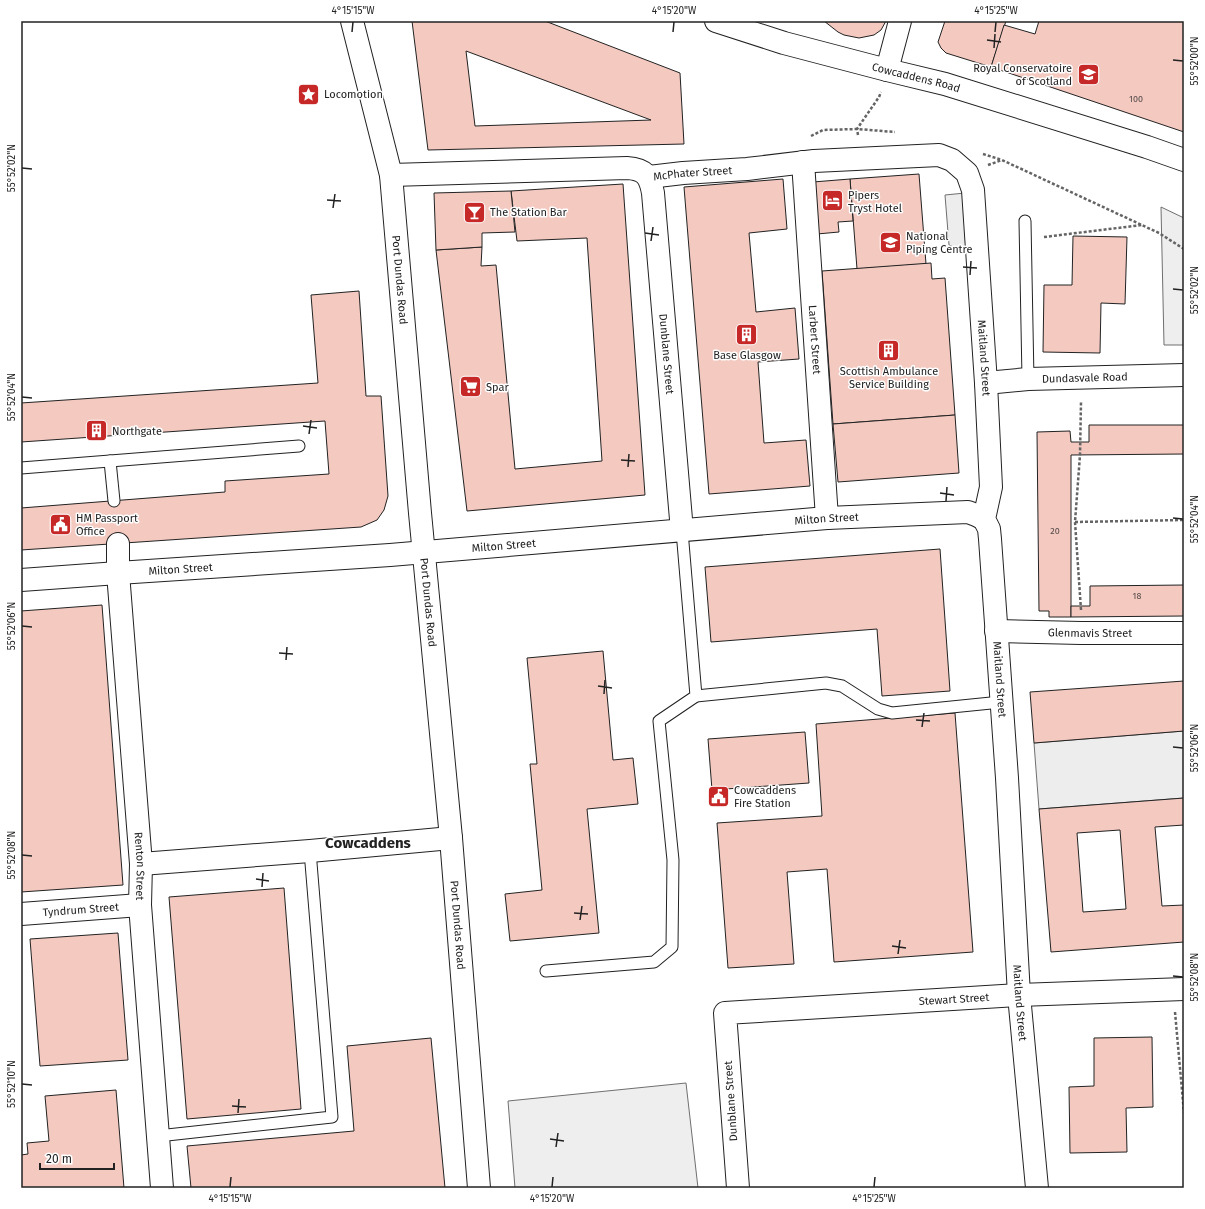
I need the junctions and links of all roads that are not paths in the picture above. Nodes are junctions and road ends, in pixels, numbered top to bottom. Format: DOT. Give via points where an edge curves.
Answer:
graph roads {
  1 [pos="352,21"];
  2 [pos="716,21"];
  3 [pos="900,21"];
  4 [pos="887,70"];
  5 [pos="1184,160"];
  6 [pos="803,162"];
  7 [pos="967,173"];
  8 [pos="391,175"];
  9 [pos="648,177"];
  10 [pos="1025,221"];
  11 [pos="1184,376"];
  12 [pos="1028,379"];
  13 [pos="986,383"];
  14 [pos="299,446"];
  15 [pos="110,461"];
  16 [pos="21,468"];
  17 [pos="114,501"];
  18 [pos="827,518"];
  19 [pos="984,519"];
  20 [pos="682,531"];
  21 [pos="118,544"];
  22 [pos="424,552"];
  23 [pos="118,573"];
  24 [pos="21,580"];
  25 [pos="996,631"];
  26 [pos="1184,632"];
  27 [pos="696,696"];
  28 [pos="1001,702"];
  29 [pos="451,838"];
  30 [pos="310,851"];
  31 [pos="141,864"];
  32 [pos="140,905"];
  33 [pos="21,914"];
  34 [pos="546,971"];
  35 [pos="1178,990"];
  36 [pos="1019,995"];
  37 [pos="725,1013"];
  38 [pos="158,1136"];
  39 [pos="162,1188"];
  40 [pos="479,1188"];
  41 [pos="738,1188"];
  42 [pos="1037,1188"];
  1 -- 8 [label="street, Port Dundas Road"];
  2 -- 4 [label="street, Cowcaddens Road" via="784,43"];
  3 -- 4 [label="street"];
  4 -- 5 [label="street, Cowcaddens Road" via="945,84"];
  6 -- 7 [label="street, McPhater Street" via="939,154 952,160"];
  6 -- 9 [label="street, McPhater Street"];
  6 -- 18 [label="street, Larbert Street"];
  7 -- 13 [label="street, Maitland Street" via="973,190"];
  8 -- 9 [label="street, McPhater Street" via="627,168 639,170"];
  8 -- 22 [label="street, Port Dundas Road"];
  9 -- 20 [label="street, Dunblane Street" via="653,193"];
  10 -- 12 [label="lane"];
  11 -- 12 [label="street, Dundasvale Road"];
  12 -- 13 [label="street, Dundasvale Road"];
  13 -- 19 [label="street, Maitland Street" via="991,487"];
  14 -- 15 [label="lane"];
  15 -- 16 [label="lane"];
  15 -- 17 [label="lane"];
  18 -- 19 [label="street, Milton Street" via="968,512"];
  18 -- 20 [label="street, Milton Street"];
  19 -- 25 [label="street, Maitland Street" via="989,529"];
  20 -- 22 [label="street, Milton Street"];
  20 -- 27 [label="lane"];
  21 -- 23 [label="street, Renton Street"];
  22 -- 23 [label="street, Milton Street"];
  22 -- 29 [label="street, Port Dundas Road"];
  23 -- 24 [label="street, Milton Street"];
  23 -- 31 [label="street, Renton Street"];
  25 -- 26 [label="street, Glenmavis Street"];
  25 -- 28 [label="street, Maitland Street"];
  27 -- 28 [label="lane" via="826,682 842,686 878,709 892,713"];
  27 -- 34 [label="lane" via="659,721 673,860 672,947 654,962"];
  28 -- 36 [label="street, Maitland Street"];
  29 -- 30 [label="street"];
  29 -- 40 [label="street, Port Dundas Road"];
  30 -- 31 [label="street"];
  30 -- 38 [label="lane" via="332,1117"];
  31 -- 32 [label="street, Renton Street"];
  32 -- 33 [label="street, Tyndrum Street"];
  32 -- 38 [label="street, Renton Street"];
  35 -- 36 [label="street, Stewart Street"];
  36 -- 37 [label="street, Stewart Street"];
  36 -- 42 [label="street, Maitland Street"];
  37 -- 41 [label="street, Dunblane Street"];
  38 -- 39 [label="street, Renton Street"];
}
